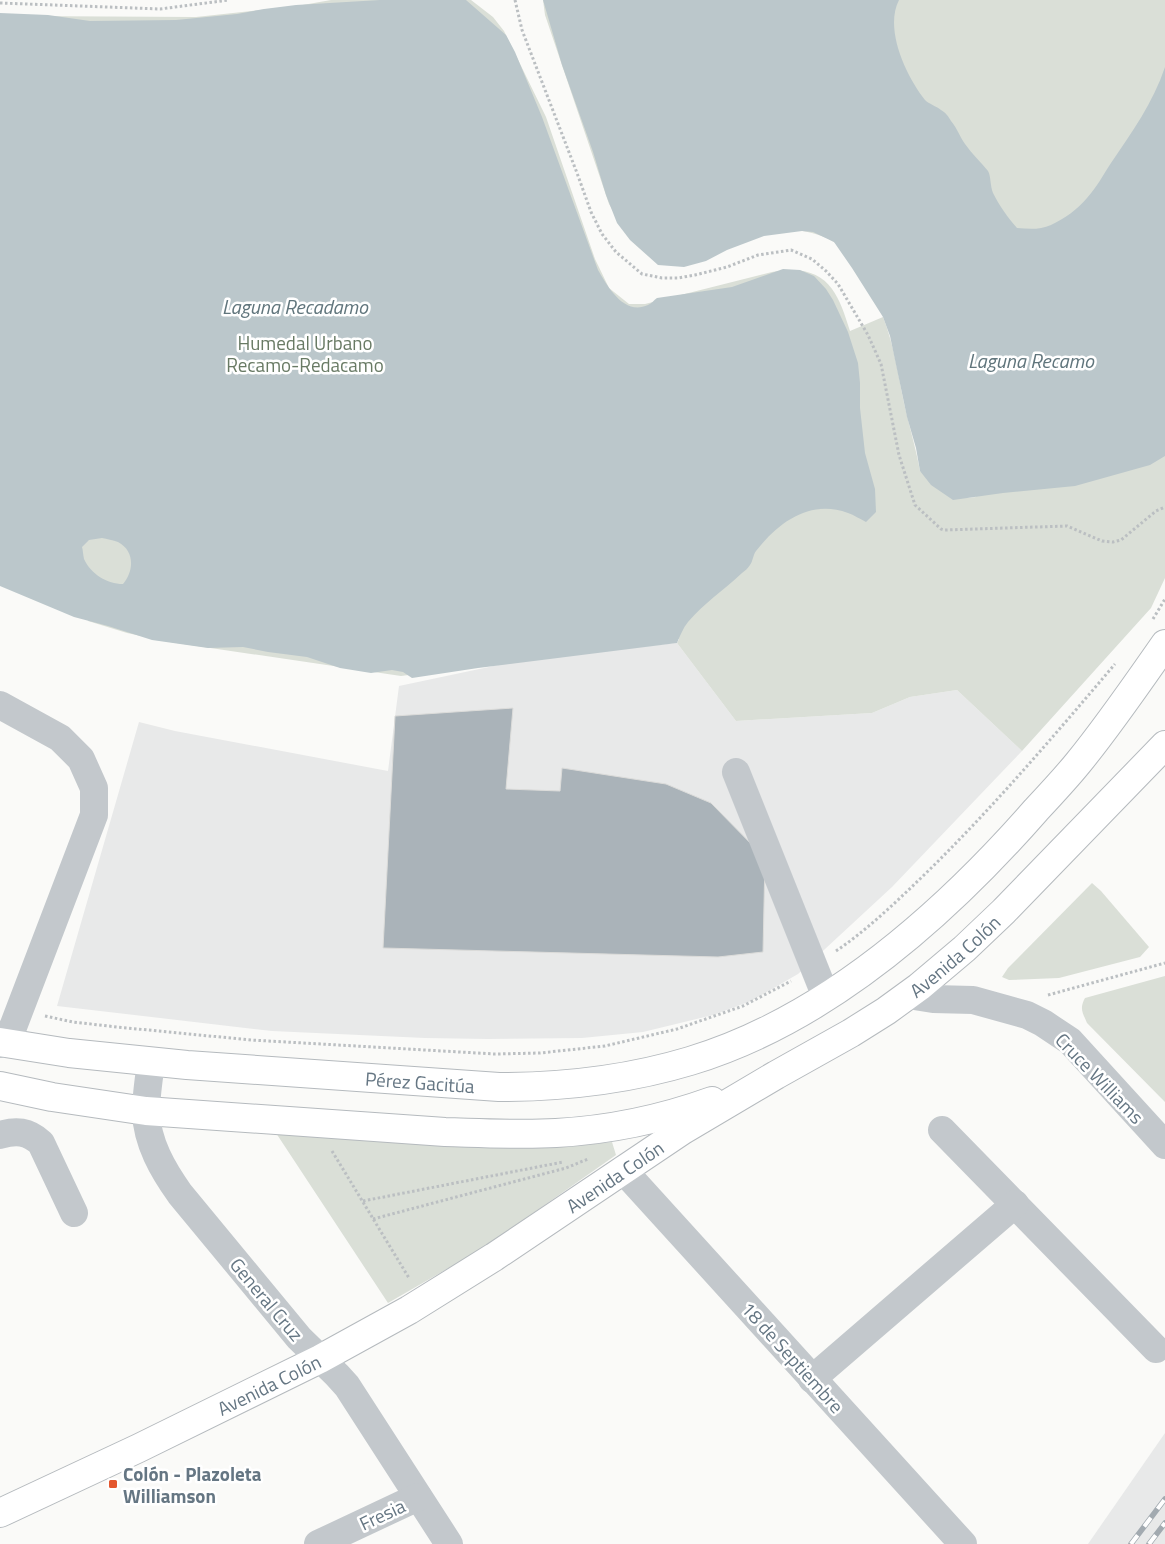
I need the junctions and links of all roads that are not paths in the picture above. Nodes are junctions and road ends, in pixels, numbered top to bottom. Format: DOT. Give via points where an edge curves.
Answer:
graph roads {
  1 [pos="1158,633"];
  2 [pos="1165,667"];
  3 [pos="0,705"];
  4 [pos="1120,708"];
  5 [pos="1165,732"];
  6 [pos="1156,754"];
  7 [pos="736,772"];
  8 [pos="951,960"];
  9 [pos="908,995"];
  10 [pos="826,996"];
  11 [pos="973,1000"];
  12 [pos="1,1043"];
  13 [pos="151,1062"];
  14 [pos="776,1075"];
  15 [pos="0,1086"];
  16 [pos="146,1111"];
  17 [pos="942,1130"];
  18 [pos="0,1135"];
  19 [pos="1165,1145"];
  20 [pos="623,1170"];
  21 [pos="1015,1204"];
  22 [pos="74,1213"];
  23 [pos="1156,1349"];
  24 [pos="320,1359"];
  25 [pos="812,1379"];
  26 [pos="418,1497"];
  27 [pos="0,1513"];
  28 [pos="318,1544"];
  29 [pos="449,1544"];
  30 [pos="963,1544"];
  1 -- 4 [label="main road"];
  2 -- 4 [label="street"];
  3 -- 12 [label="street" via="60,738 81,759 94,788 94,815 14,1027"];
  4 -- 10 [label="main road" via="1077,764 979,872 908,936"];
  5 -- 6 [label="street"];
  6 -- 8 [label="main road, Avenida Colón" via="1004,911"];
  7 -- 10 [label="street"];
  8 -- 9 [label="main road, Avenida Colón"];
  8 -- 11 [label="street, Cruce Williams" via="956,984"];
  9 -- 11 [label="street, Cruce Williams"];
  9 -- 14 [label="main road, Avenida Colón" via="851,1034"];
  10 -- 13 [label="main road, Pérez Gacitúa" via="766,1030 691,1061 615,1079 577,1084 480,1086"];
  11 -- 19 [label="street, Cruce Williams" via="1027,1015 1070,1041"];
  12 -- 13 [label="main road, Pérez Gacitúa"];
  13 -- 16 [label="street, General Cruz"];
  14 -- 16 [label="main road" via="739,1091 655,1118 557,1133 445,1132"];
  14 -- 20 [label="main road, Avenida Colón"];
  15 -- 16 [label="main road"];
  16 -- 24 [label="street, General Cruz" via="153,1147 168,1177 283,1320"];
  17 -- 21 [label="street"];
  18 -- 22 [label="street" via="21,1132 41,1144"];
  20 -- 24 [label="main road, Avenida Colón" via="452,1284"];
  20 -- 25 [label="street, 18 de Septiembre"];
  21 -- 23 [label="street"];
  21 -- 25 [label="street"];
  24 -- 26 [label="street, General Cruz" via="346,1386"];
  24 -- 27 [label="main road, Avenida Colón"];
  25 -- 30 [label="street, 18 de Septiembre"];
  26 -- 28 [label="street, Fresia"];
  26 -- 29 [label="street, General Cruz"];
}
